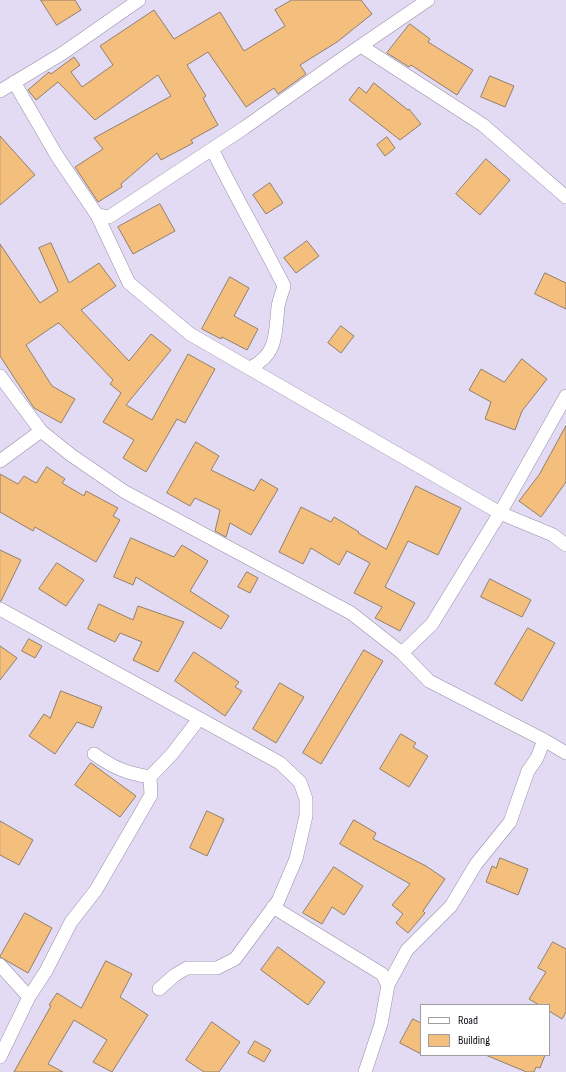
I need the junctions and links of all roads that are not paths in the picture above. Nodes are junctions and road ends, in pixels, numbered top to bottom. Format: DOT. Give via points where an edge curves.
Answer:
graph roads {
  1 [pos="139,0"];
  2 [pos="428,0"];
  3 [pos="361,46"];
  4 [pos="14,82"];
  5 [pos="0,91"];
  6 [pos="212,149"];
  7 [pos="566,197"];
  8 [pos="97,215"];
  9 [pos="250,368"];
  10 [pos="0,376"];
  11 [pos="566,396"];
  12 [pos="41,431"];
  13 [pos="0,461"];
  14 [pos="500,513"];
  15 [pos="566,545"];
  16 [pos="0,609"];
  17 [pos="402,653"];
  18 [pos="199,719"];
  19 [pos="544,740"];
  20 [pos="566,752"];
  21 [pos="94,754"];
  22 [pos="150,777"];
  23 [pos="273,907"];
  24 [pos="0,965"];
  25 [pos="388,985"];
  26 [pos="159,989"];
  27 [pos="29,997"];
  28 [pos="0,1057"];
  29 [pos="365,1072"];
  1 -- 4 [label="street" via="63,53"];
  2 -- 3 [label="street"];
  3 -- 6 [label="street"];
  3 -- 7 [label="street" via="483,125"];
  4 -- 5 [label="street"];
  4 -- 8 [label="street" via="57,156"];
  6 -- 8 [label="street" via="109,217"];
  6 -- 9 [label="street" via="284,286 271,350 258,364"];
  8 -- 9 [label="street" via="129,283 190,334"];
  9 -- 14 [label="street"];
  10 -- 12 [label="street"];
  11 -- 14 [label="street"];
  12 -- 13 [label="street"];
  12 -- 17 [label="street" via="125,492 351,613"];
  14 -- 15 [label="street" via="553,535"];
  14 -- 17 [label="street" via="432,624"];
  16 -- 18 [label="street"];
  17 -- 19 [label="street" via="429,681"];
  18 -- 22 [label="street"];
  18 -- 23 [label="street" via="280,763 300,782 306,799 306,816 296,859 283,891"];
  19 -- 20 [label="street"];
  19 -- 25 [label="street" via="537,758 528,771 510,822 476,864 451,906 407,950"];
  21 -- 22 [label="street" via="114,768"];
  22 -- 27 [label="street" via="151,795 96,890 71,922"];
  23 -- 25 [label="street" via="382,974"];
  23 -- 26 [label="street" via="235,959 217,968 187,968"];
  24 -- 27 [label="street"];
  25 -- 29 [label="street" via="381,1024"];
  27 -- 28 [label="street"];
}
